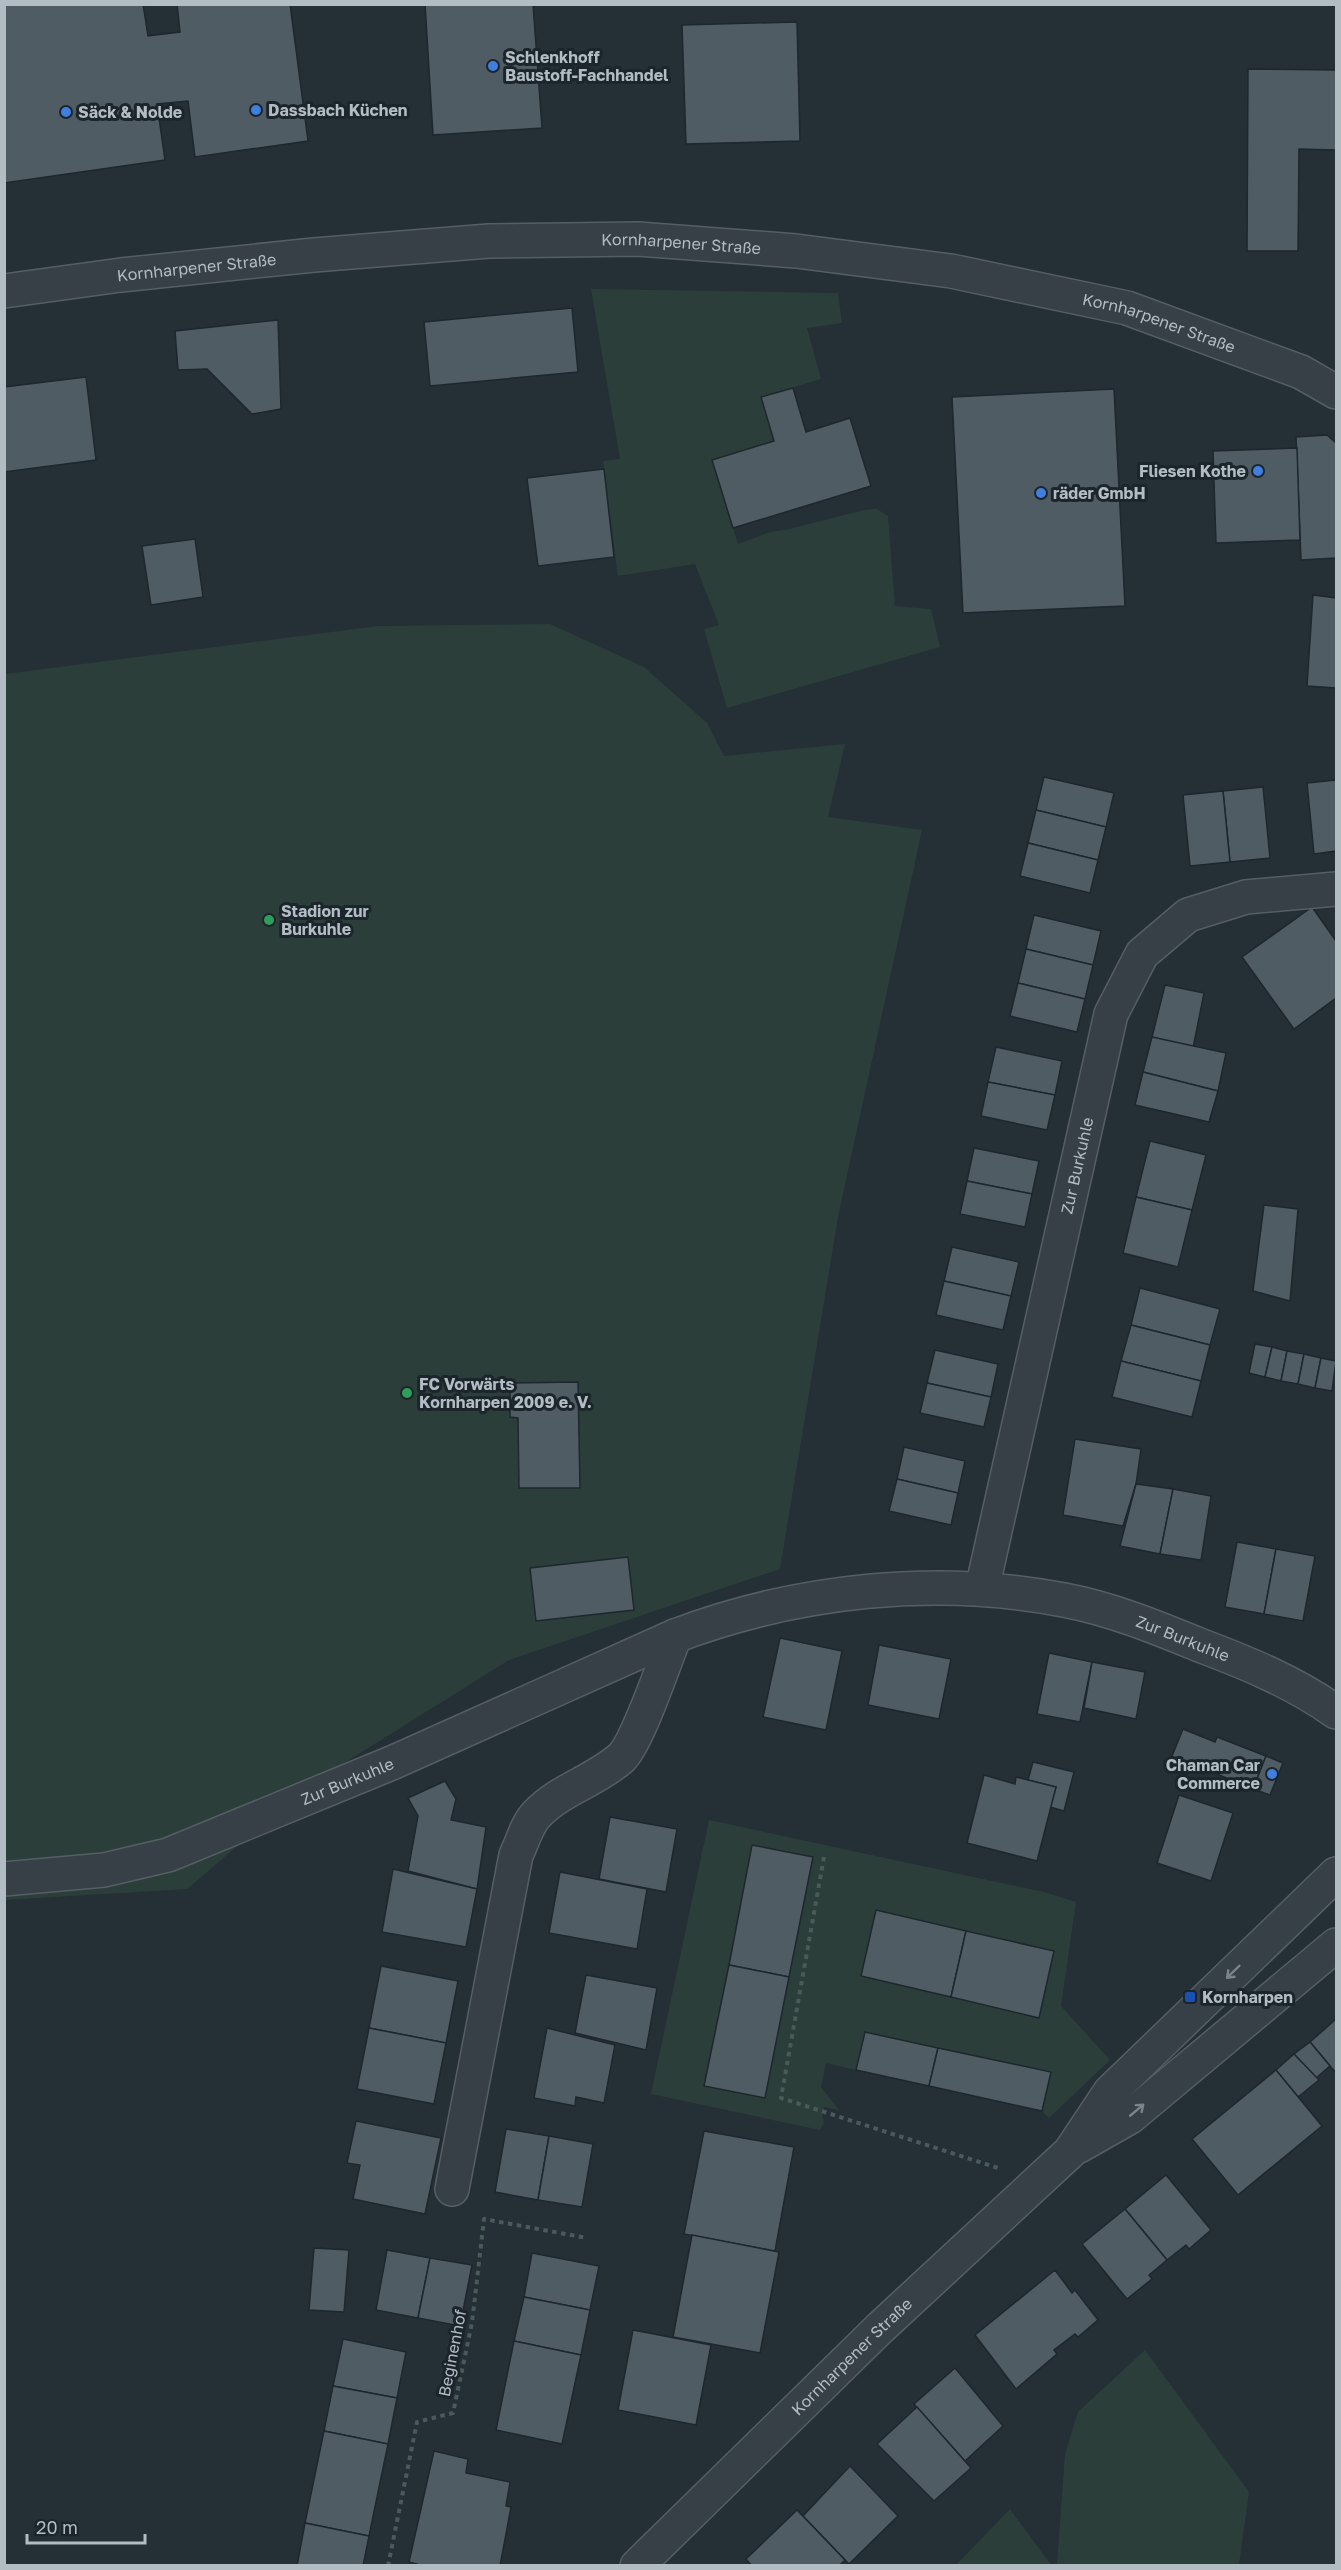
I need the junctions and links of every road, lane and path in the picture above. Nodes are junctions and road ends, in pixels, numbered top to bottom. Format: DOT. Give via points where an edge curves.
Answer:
graph roads {
  1 [pos="4,291"];
  2 [pos="1336,392"];
  3 [pos="1336,889"];
  4 [pos="982,1589"];
  5 [pos="675,1636"];
  6 [pos="1336,1712"];
  7 [pos="824,1857"];
  8 [pos="1336,1874"];
  9 [pos="4,1879"];
  10 [pos="1301,1906"];
  11 [pos="1263,1943"];
  12 [pos="1336,1945"];
  13 [pos="1297,1978"];
  14 [pos="1206,1999"];
  15 [pos="1234,2030"];
  16 [pos="1070,2152"];
  17 [pos="1039,2181"];
  18 [pos="452,2189"];
  19 [pos="587,2238"];
  20 [pos="388,2565"];
  21 [pos="637,2565"];
  1 -- 2 [label="street, Kornharpener Straße" via="122,275 489,241 649,240 796,251 951,271 1127,308 1301,372"];
  3 -- 4 [label="street, Zur Burkuhle" via="1246,897 1188,915 1142,954 1112,1014"];
  4 -- 5 [label="street, Zur Burkuhle" via="875,1590 769,1605"];
  4 -- 6 [label="street, Zur Burkuhle" via="1065,1600 1146,1623 1259,1667"];
  5 -- 9 [label="street, Zur Burkuhle" via="394,1762 168,1855 104,1870"];
  5 -- 18 [label="street" via="623,1756 599,1775 562,1793 535,1816 516,1855"];
  7 -- 17 [label="path" via="781,2098"];
  8 -- 10 [label="street, Kornharpener Straße"];
  10 -- 11 [label="street, Kornharpener Straße"];
  10 -- 12 [label="street"];
  11 -- 13 [label="street"];
  11 -- 14 [label="street, Kornharpener Straße, one-way"];
  12 -- 13 [label="street, Kornharpener Straße"];
  13 -- 15 [label="street, Kornharpener Straße"];
  14 -- 15 [label="street"];
  14 -- 16 [label="street, Kornharpener Straße" via="1110,2092"];
  16 -- 15 [label="street, Kornharpener Straße, one-way" via="1130,2117"];
  16 -- 17 [label="street, Kornharpener Straße"];
  17 -- 21 [label="street, Kornharpener Straße" via="879,2329"];
  19 -- 20 [label="path, Beginenhof" via="484,2219 472,2323 453,2413 417,2422"];
}
